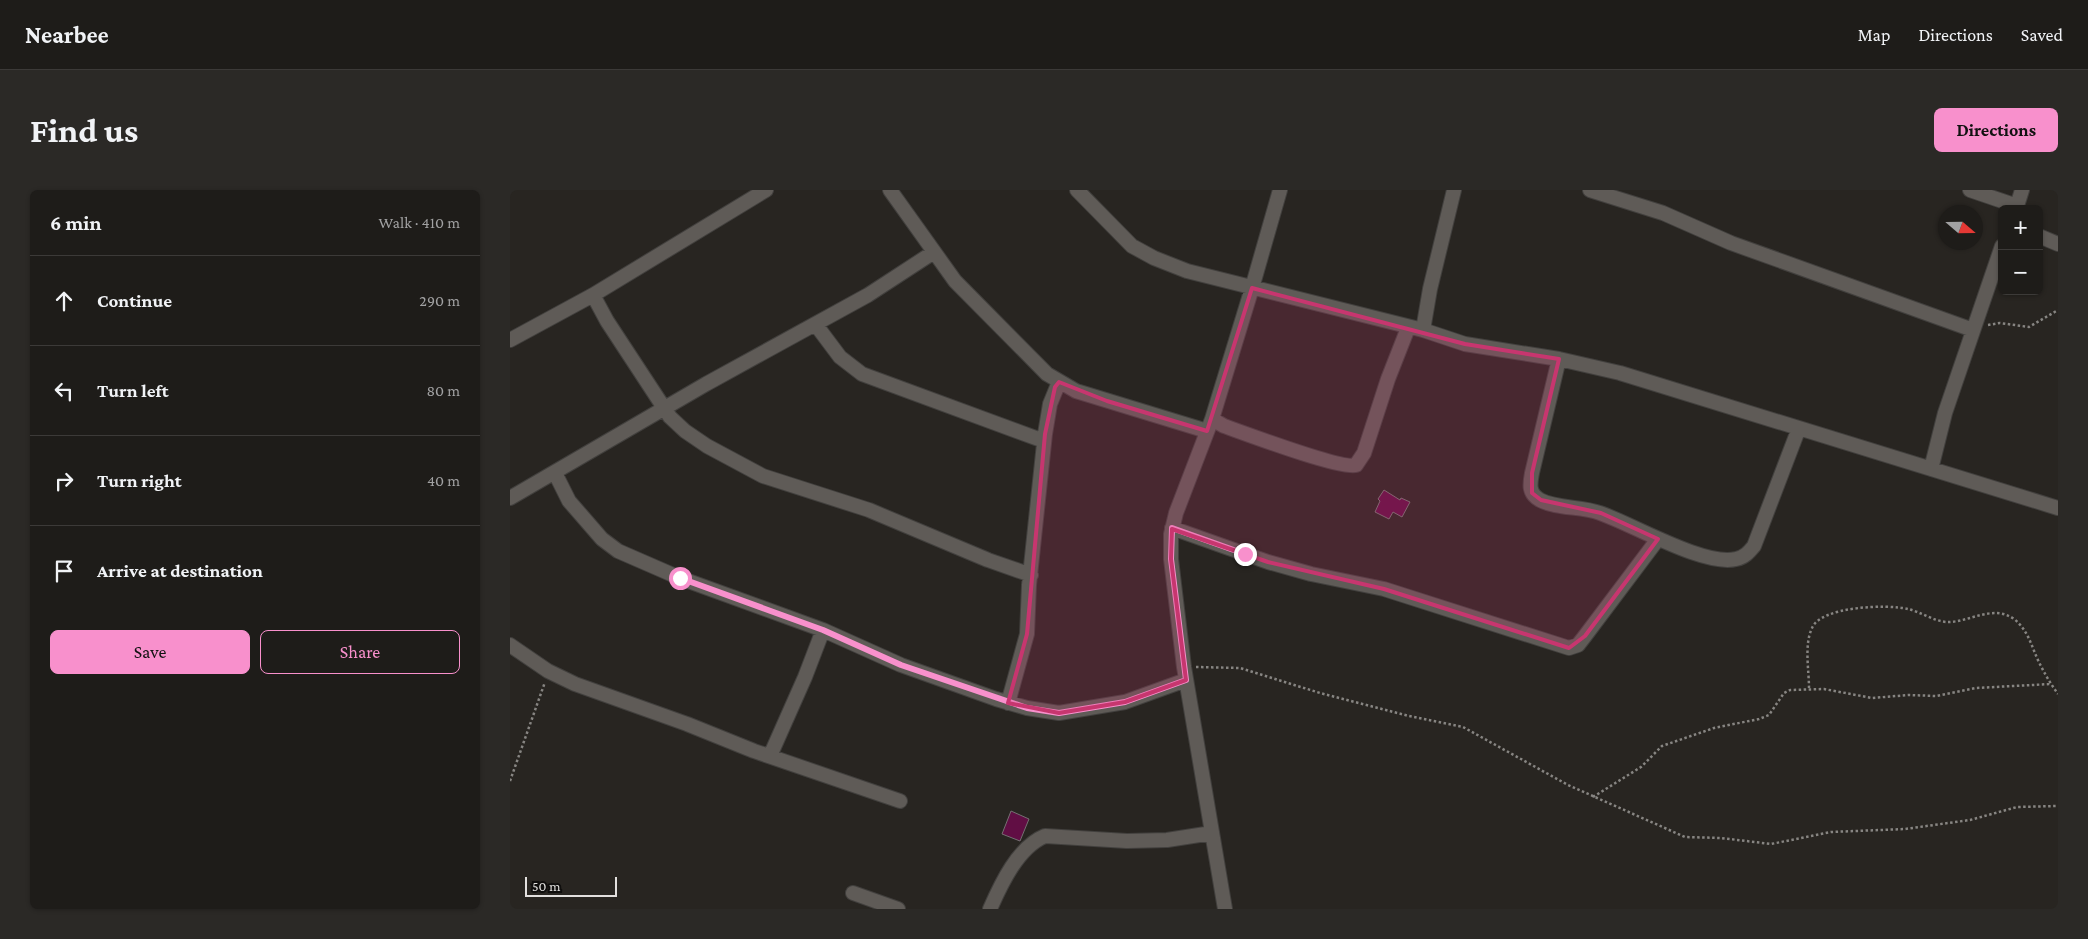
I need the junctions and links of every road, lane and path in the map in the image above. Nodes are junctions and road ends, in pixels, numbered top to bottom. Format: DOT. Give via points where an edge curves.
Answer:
graph roads {
  1 [pos="766,190"];
  2 [pos="890,190"];
  3 [pos="1077,190"];
  4 [pos="1280,190"];
  5 [pos="1454,190"];
  6 [pos="1590,190"];
  7 [pos="1970,190"];
  8 [pos="2022,190"];
  9 [pos="2008,205"];
  10 [pos="2017,205"];
  11 [pos="2043,238"];
  12 [pos="2058,244"];
  13 [pos="2001,250"];
  14 [pos="934,252"];
  15 [pos="1252,288"];
  16 [pos="593,295"];
  17 [pos="2058,310"];
  18 [pos="816,325"];
  19 [pos="1408,328"];
  20 [pos="1423,330"];
  21 [pos="1973,330"];
  22 [pos="510,340"];
  23 [pos="1559,359"];
  24 [pos="1059,382"];
  25 [pos="665,409"];
  26 [pos="1209,425"];
  27 [pos="1799,428"];
  28 [pos="1044,441"];
  29 [pos="1931,469"];
  30 [pos="555,473"];
  31 [pos="510,498"];
  32 [pos="2058,508"];
  33 [pos="1172,528"];
  34 [pos="1658,539"];
  35 [pos="1031,575"];
  36 [pos="823,630"];
  37 [pos="510,645"];
  38 [pos="548,671"];
  39 [pos="1185,673"];
  40 [pos="2051,684"];
  41 [pos="1809,688"];
  42 [pos="2058,694"];
  43 [pos="1008,703"];
  44 [pos="770,756"];
  45 [pos="510,781"];
  46 [pos="1593,797"];
  47 [pos="900,801"];
  48 [pos="2058,806"];
  49 [pos="1212,833"];
  50 [pos="853,893"];
  51 [pos="898,909"];
  52 [pos="990,909"];
  53 [pos="1225,909"];
  1 -- 16 [label="street"];
  2 -- 14 [label="street"];
  3 -- 15 [label="street" via="1118,234 1142,253 1187,271"];
  4 -- 15 [label="street"];
  5 -- 20 [label="street"];
  6 -- 21 [label="street" via="1663,213 1730,243"];
  7 -- 9 [label="street"];
  8 -- 10 [label="street"];
  11 -- 12 [label="street"];
  13 -- 21 [label="street"];
  14 -- 18 [label="street"];
  14 -- 24 [label="street" via="955,281 1047,374"];
  15 -- 19 [label="street"];
  15 -- 26 [label="street"];
  16 -- 22 [label="street"];
  16 -- 25 [label="street"];
  17 -- 21 [label="path" via="2028,327 1996,323"];
  18 -- 25 [label="street"];
  18 -- 28 [label="street" via="840,357 862,374"];
  19 -- 20 [label="street"];
  19 -- 26 [label="street" via="1364,453 1356,465 1326,461 1224,426"];
  20 -- 23 [label="street" via="1465,344"];
  21 -- 29 [label="street" via="1945,413"];
  23 -- 27 [label="street" via="1620,373"];
  23 -- 34 [label="street" via="1532,473 1532,494 1541,500 1601,513"];
  24 -- 26 [label="street" via="1106,401"];
  24 -- 28 [label="street" via="1050,404"];
  25 -- 30 [label="street"];
  25 -- 35 [label="street" via="685,431 763,476 869,510"];
  26 -- 33 [label="street"];
  27 -- 29 [label="street"];
  27 -- 34 [label="street" via="1749,553 1735,560 1719,560"];
  28 -- 35 [label="street"];
  29 -- 32 [label="street"];
  30 -- 31 [label="street"];
  30 -- 36 [label="street" via="575,508 602,539 618,551 680,578"];
  33 -- 34 [label="street" via="1268,562 1384,589 1569,648 1578,645"];
  33 -- 39 [label="street" via="1171,559"];
  35 -- 43 [label="street" via="1027,634"];
  36 -- 43 [label="street" via="901,665"];
  36 -- 44 [label="street"];
  37 -- 38 [label="street"];
  38 -- 44 [label="street" via="574,684"];
  38 -- 45 [label="path"];
  39 -- 43 [label="street" via="1125,702 1059,713"];
  39 -- 46 [label="path" via="1240,668 1320,693 1463,727"];
  39 -- 49 [label="street"];
  40 -- 41 [label="path" via="1976,688 1936,696 1909,694 1872,698"];
  40 -- 41 [label="path" via="2027,635 2015,620 2006,615 1996,613 1948,622 1890,607 1846,610 1818,619 1808,639"];
  40 -- 42 [label="path"];
  41 -- 46 [label="path" via="1784,693 1769,715 1759,719 1714,728 1662,746 1640,767"];
  44 -- 47 [label="street"];
  46 -- 48 [label="path" via="1685,837 1771,844 1831,832 1905,829 1970,820 2017,807"];
  49 -- 52 [label="street" via="1135,841 1045,836 1034,842 1014,865"];
  49 -- 53 [label="street"];
  50 -- 51 [label="street"];
}
